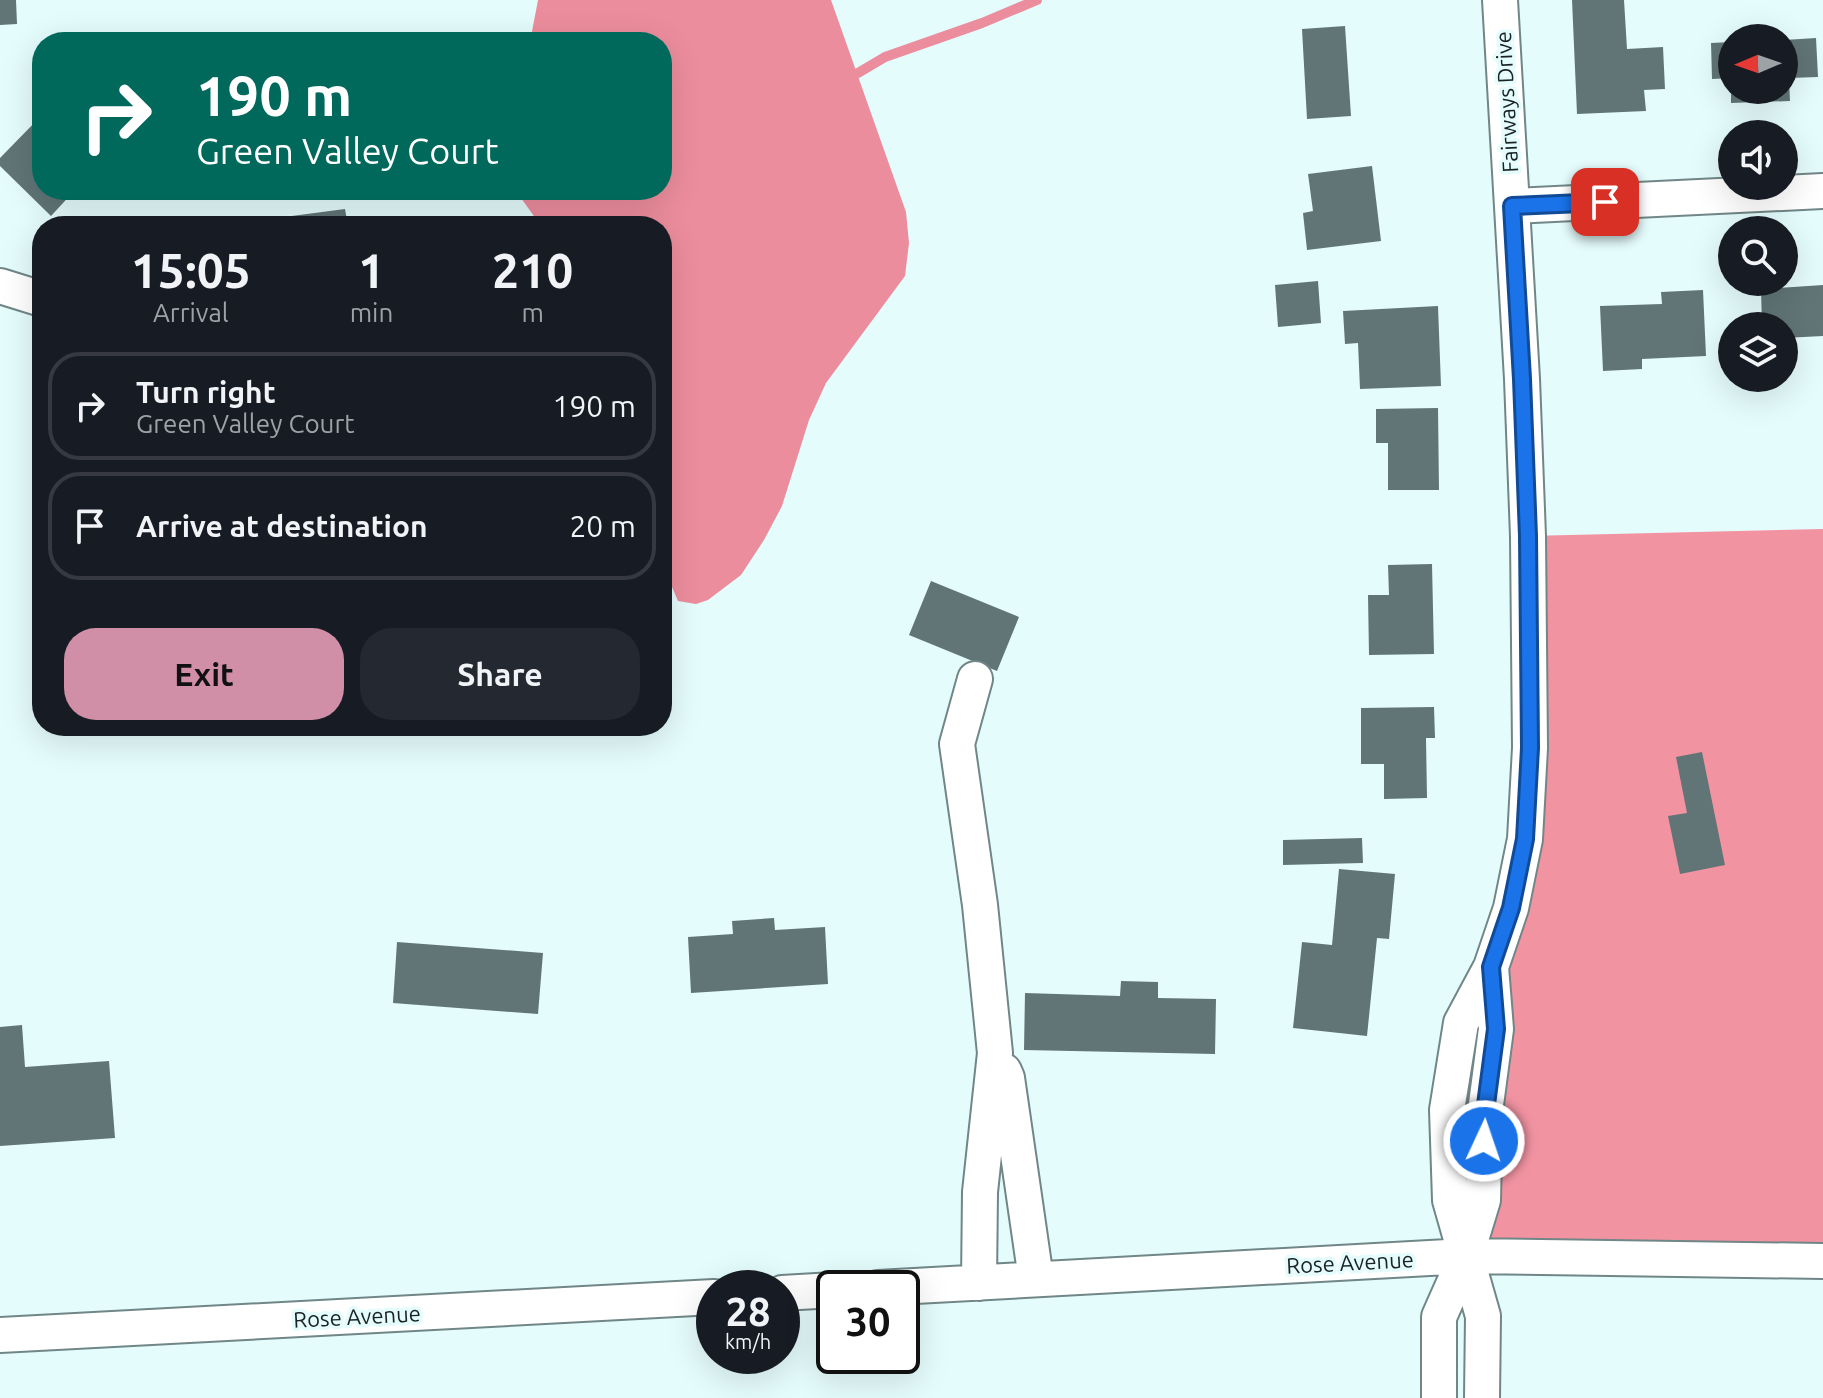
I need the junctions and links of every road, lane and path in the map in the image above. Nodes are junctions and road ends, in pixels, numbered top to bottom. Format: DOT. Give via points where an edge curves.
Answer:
graph roads {
  1 [pos="1500,0"];
  2 [pos="1823,191"];
  3 [pos="1512,206"];
  4 [pos="0,286"];
  5 [pos="32,297"];
  6 [pos="975,679"];
  7 [pos="995,1053"];
  8 [pos="1466,1256"];
  9 [pos="1823,1261"];
  10 [pos="1036,1279"];
  11 [pos="979,1283"];
  12 [pos="920,1286"];
  13 [pos="696,1298"];
  14 [pos="0,1335"];
  15 [pos="1439,1398"];
  16 [pos="1482,1398"];
  1 -- 3 [label="street, Fairways Drive"];
  2 -- 3 [label="street"];
  3 -- 8 [label="street, Fairways Drive" via="1528,536 1530,748 1525,839 1511,908 1491,967 1461,1023 1447,1110 1450,1200"];
  4 -- 5 [label="street"];
  6 -- 7 [label="street" via="957,744"];
  7 -- 10 [label="street" via="1007,1078"];
  7 -- 11 [label="street" via="980,1192"];
  8 -- 9 [label="street, Rose Avenue"];
  8 -- 10 [label="street, Rose Avenue"];
  8 -- 15 [label="street" via="1439,1317"];
  8 -- 16 [label="street, Fairways Drive" via="1483,1316"];
  10 -- 11 [label="street, Rose Avenue"];
  11 -- 12 [label="street, Rose Avenue"];
  13 -- 14 [label="street, Rose Avenue"];
}
